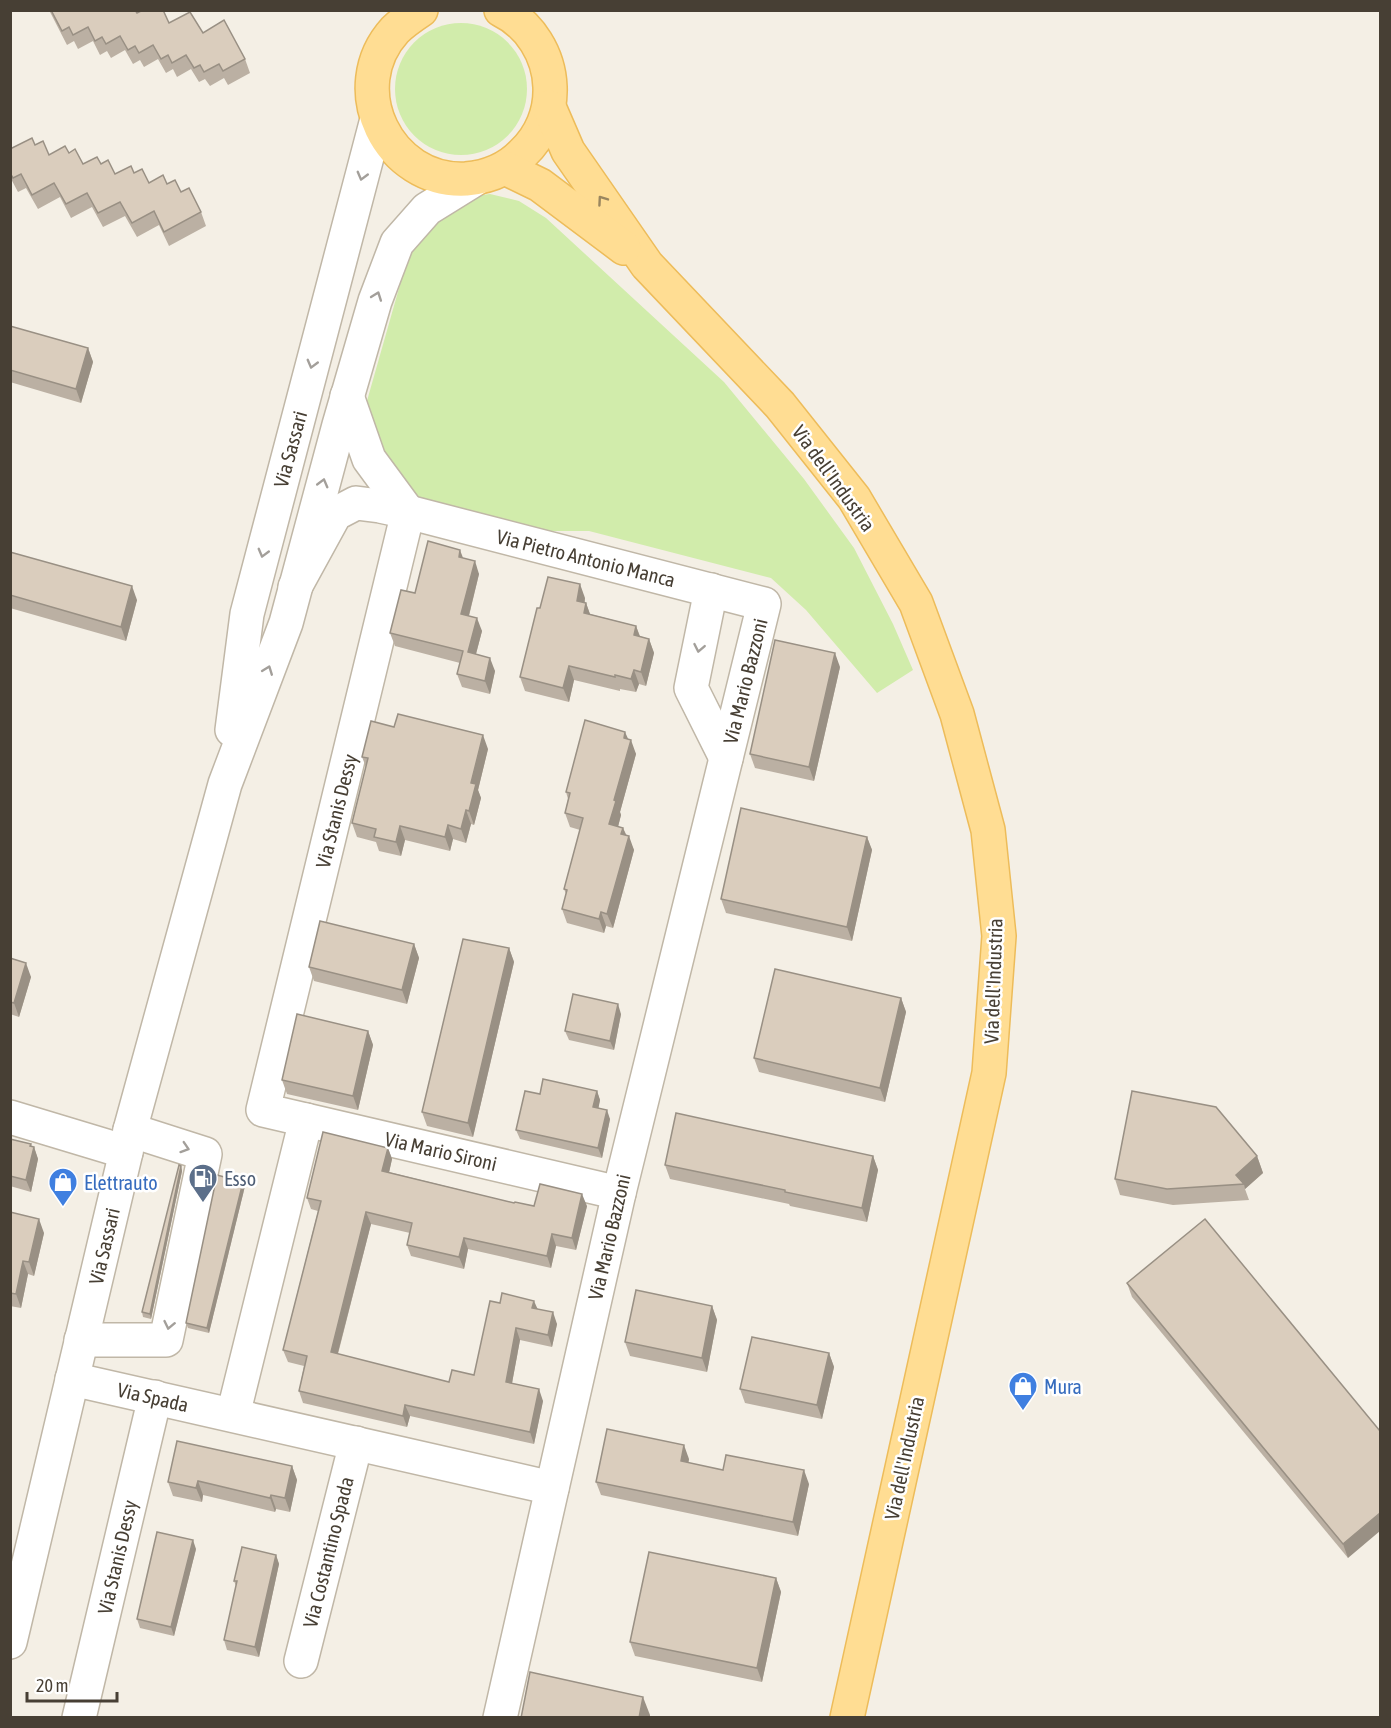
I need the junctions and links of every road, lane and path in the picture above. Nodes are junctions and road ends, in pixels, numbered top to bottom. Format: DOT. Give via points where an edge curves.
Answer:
graph roads {
  1 [pos="421,10"];
  2 [pos="501,10"];
  3 [pos="398,20"];
  4 [pos="527,24"];
  5 [pos="549,107"];
  6 [pos="377,119"];
  7 [pos="491,173"];
  8 [pos="647,265"];
  9 [pos="347,396"];
  10 [pos="408,512"];
  11 [pos="296,587"];
  12 [pos="711,590"];
  13 [pos="764,604"];
  14 [pos="726,758"];
  15 [pos="225,784"];
  16 [pos="263,1110"];
  17 [pos="10,1117"];
  18 [pos="306,1120"];
  19 [pos="128,1141"];
  20 [pos="619,1193"];
  21 [pos="81,1340"];
  22 [pos="72,1379"];
  23 [pos="155,1397"];
  24 [pos="233,1415"];
  25 [pos="356,1443"];
  26 [pos="552,1488"];
  27 [pos="10,1642"];
  28 [pos="301,1661"];
  29 [pos="79,1718"];
  30 [pos="500,1718"];
  31 [pos="847,1718"];
  1 -- 3 [label="main road"];
  2 -- 4 [label="main road"];
  3 -- 6 [label="main road" via="374,72 373,104"];
  4 -- 5 [label="main road" via="548,71"];
  5 -- 7 [label="main road" via="529,148"];
  8 -- 5 [label="main road, Via dell'Industria, one-way" via="568,151"];
  6 -- 7 [label="main road" via="396,150 416,166 441,177 459,179"];
  6 -- 15 [label="street, Via Sassari, one-way" via="247,614"];
  7 -- 8 [label="main road, Via dell'Industria" via="540,184"];
  9 -- 7 [label="street, Via Sassari, one-way" via="397,243 427,209"];
  8 -- 31 [label="main road, Via dell'Industria" via="780,405 854,498 916,603 957,714 988,830 999,936 989,1073"];
  9 -- 10 [label="street" via="369,459"];
  11 -- 9 [label="street, Via Sassari, one-way"];
  10 -- 11 [label="street, Via Pietro Antonio Manca" via="356,503 335,514"];
  10 -- 12 [label="street, Via Pietro Antonio Manca"];
  10 -- 16 [label="street, Via Stanis Dessy"];
  15 -- 11 [label="street, Via Sassari, one-way"];
  12 -- 13 [label="street, Via Pietro Antonio Manca"];
  12 -- 14 [label="street, Via Mario Bazzoni, one-way" via="691,688"];
  13 -- 14 [label="street, Via Mario Bazzoni"];
  14 -- 20 [label="street, Via Mario Bazzoni"];
  15 -- 19 [label="street, Via Sassari"];
  16 -- 18 [label="street, Via Mario Sironi"];
  17 -- 19 [label="street"];
  18 -- 20 [label="street, Via Mario Sironi"];
  18 -- 24 [label="street"];
  19 -- 21 [label="street, Via Sassari"];
  19 -- 21 [label="street, one-way" via="205,1154 166,1340"];
  20 -- 26 [label="street, Via Mario Bazzoni"];
  21 -- 22 [label="street, Via Sassari"];
  22 -- 23 [label="street, Via Spada"];
  22 -- 27 [label="street, Via Sassari"];
  23 -- 24 [label="street, Via Spada"];
  23 -- 29 [label="street, Via Stanis Dessy"];
  24 -- 25 [label="street"];
  25 -- 26 [label="street"];
  25 -- 28 [label="street, Via Costantino Spada"];
  26 -- 30 [label="street, Via Mario Bazzoni"];
}
